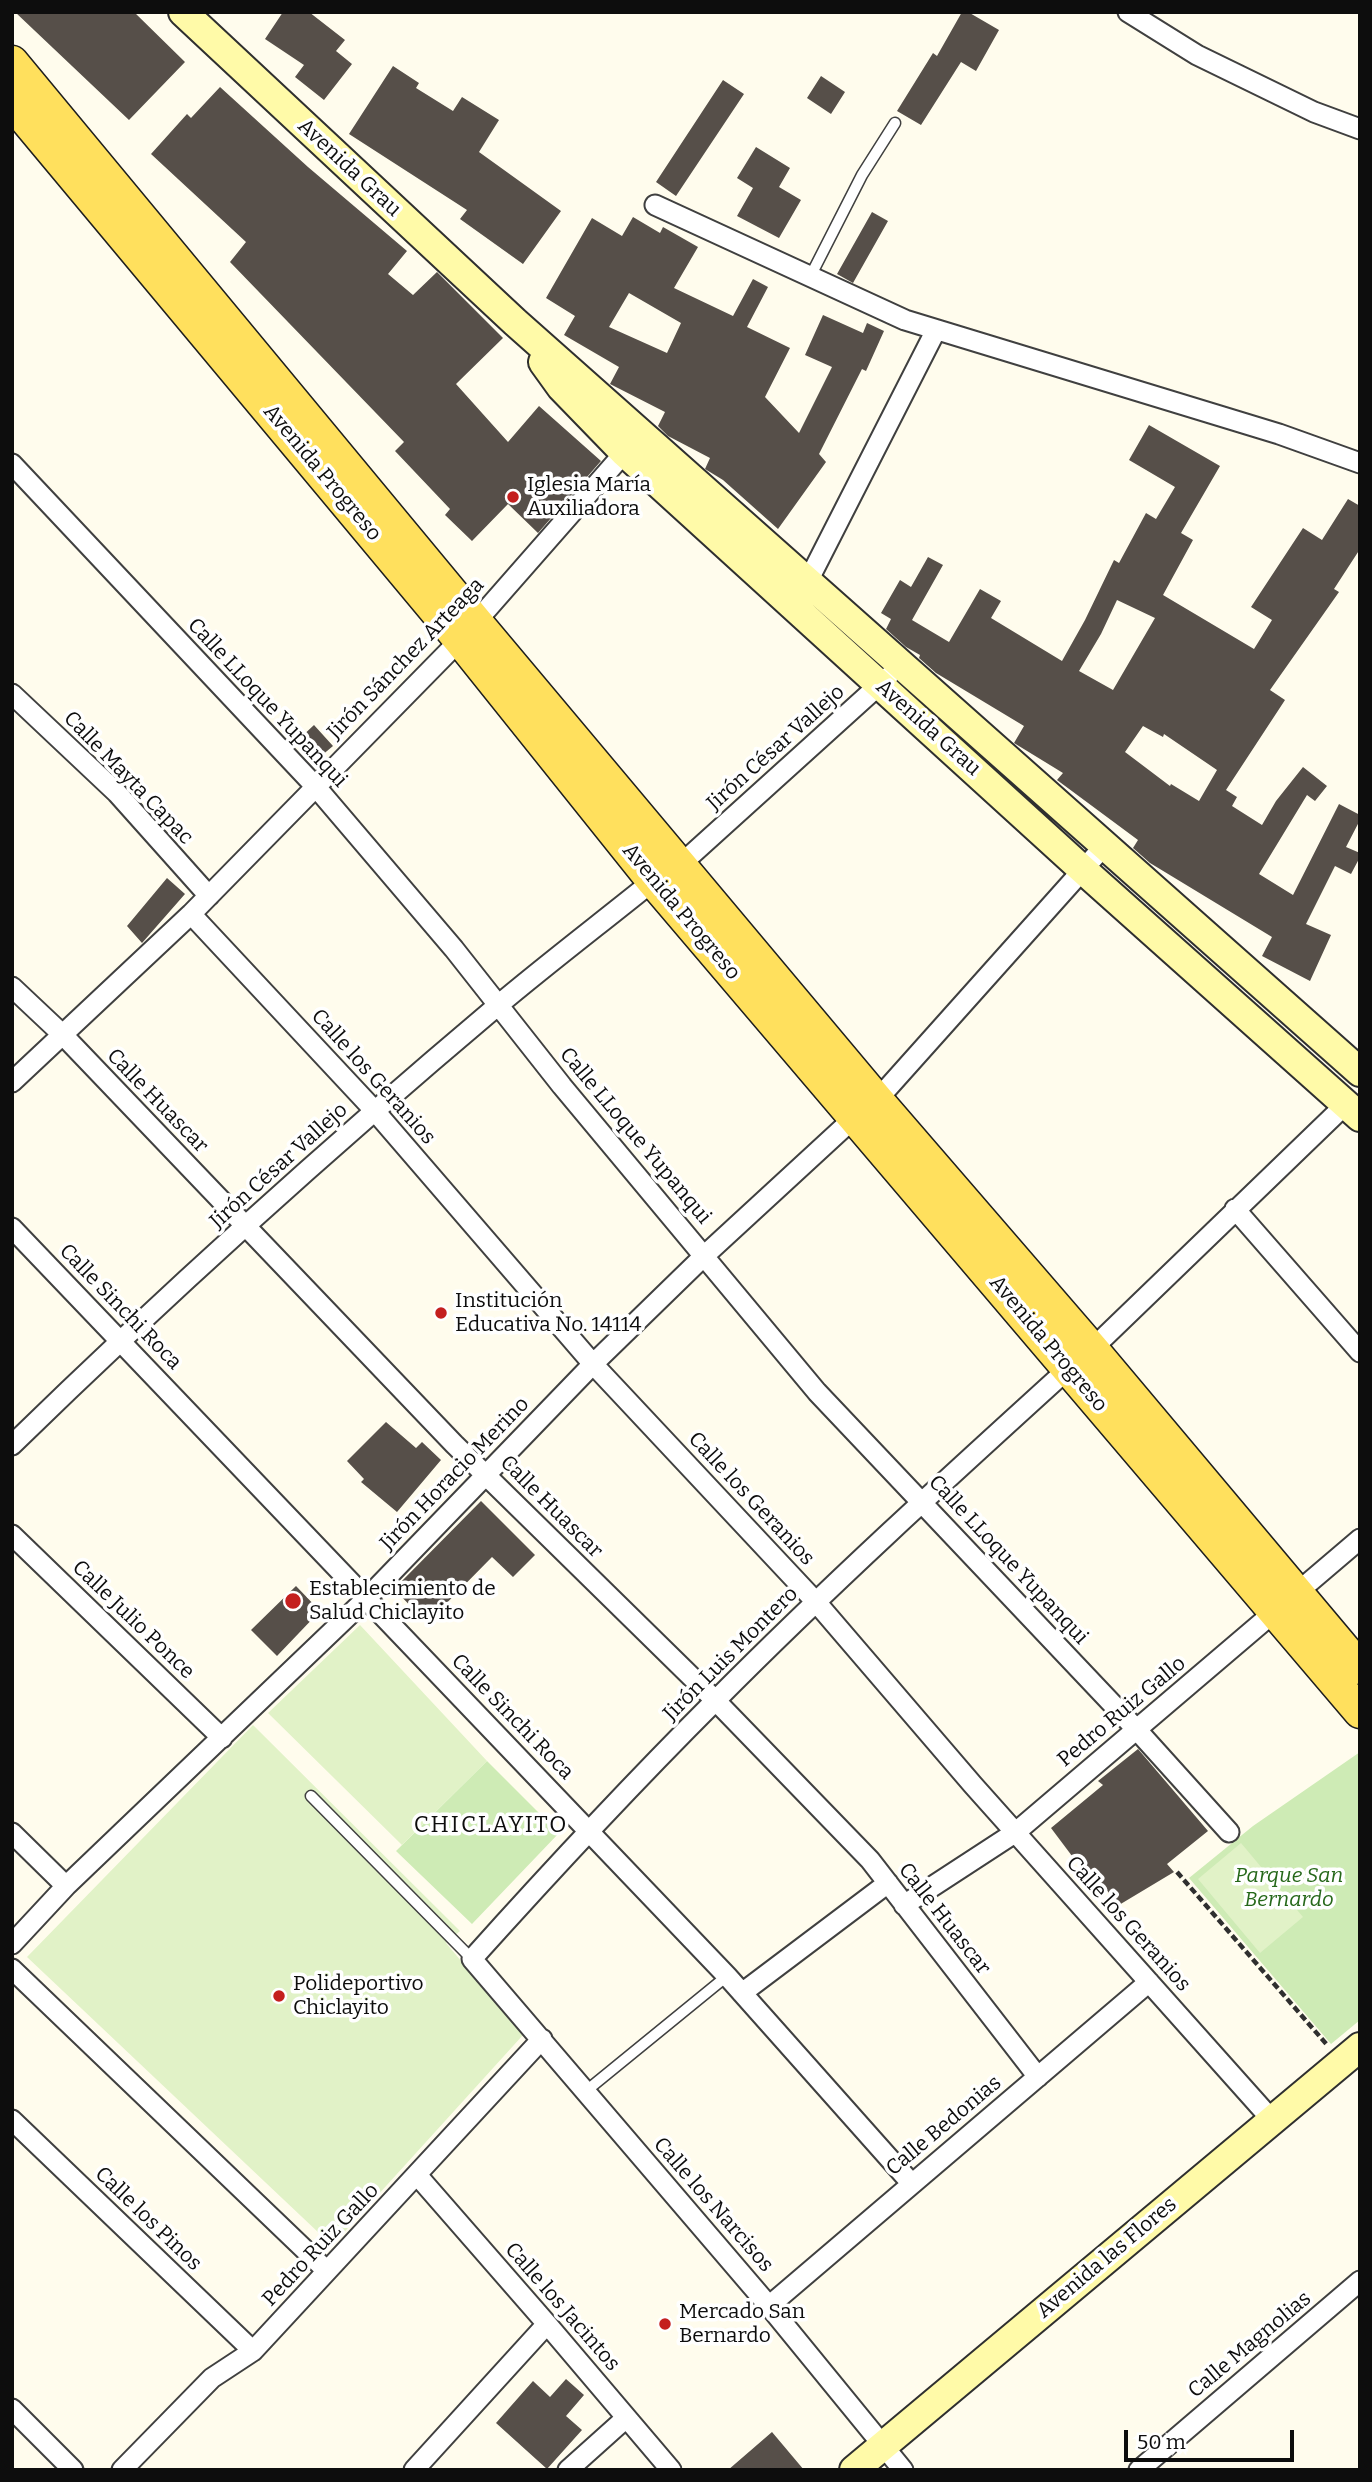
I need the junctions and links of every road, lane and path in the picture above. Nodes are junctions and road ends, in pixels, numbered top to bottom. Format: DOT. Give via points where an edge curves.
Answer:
graph roads {
  1 [pos="183,12"];
  2 [pos="1128,12"];
  3 [pos="12,62"];
  4 [pos="12,103"];
  5 [pos="895,123"];
  6 [pos="1360,129"];
  7 [pos="655,205"];
  8 [pos="810,277"];
  9 [pos="936,330"];
  10 [pos="633,443"];
  11 [pos="1360,463"];
  12 [pos="12,464"];
  13 [pos="808,581"];
  14 [pos="468,631"];
  15 [pos="900,663"];
  16 [pos="881,685"];
  17 [pos="12,694"];
  18 [pos="316,787"];
  19 [pos="1105,845"];
  20 [pos="680,864"];
  21 [pos="1082,869"];
  22 [pos="653,881"];
  23 [pos="209,896"];
  24 [pos="191,914"];
  25 [pos="12,987"];
  26 [pos="498,1005"];
  27 [pos="63,1035"];
  28 [pos="1360,1072"];
  29 [pos="12,1083"];
  30 [pos="866,1108"];
  31 [pos="374,1110"];
  32 [pos="1353,1111"];
  33 [pos="1235,1209"];
  34 [pos="246,1227"];
  35 [pos="12,1228"];
  36 [pos="704,1256"];
  37 [pos="120,1340"];
  38 [pos="1360,1352"];
  39 [pos="1080,1358"];
  40 [pos="593,1364"];
  41 [pos="12,1445"];
  42 [pos="485,1474"];
  43 [pos="922,1502"];
  44 [pos="12,1535"];
  45 [pos="1360,1539"];
  46 [pos="367,1598"];
  47 [pos="1286,1601"];
  48 [pos="816,1602"];
  49 [pos="1360,1668"];
  50 [pos="715,1700"];
  51 [pos="1360,1712"];
  52 [pos="1137,1730"];
  53 [pos="222,1738"];
  54 [pos="311,1796"];
  55 [pos="589,1830"];
  56 [pos="1016,1832"];
  57 [pos="1228,1832"];
  58 [pos="12,1833"];
  59 [pos="1177,1872"];
  60 [pos="888,1883"];
  61 [pos="66,1886"];
  62 [pos="904,1905"];
  63 [pos="12,1944"];
  64 [pos="471,1958"];
  65 [pos="12,1969"];
  66 [pos="727,1976"];
  67 [pos="1149,1982"];
  68 [pos="741,1993"];
  69 [pos="542,2039"];
  70 [pos="1351,2054"];
  71 [pos="1038,2077"];
  72 [pos="586,2091"];
  73 [pos="12,2120"];
  74 [pos="1272,2120"];
  75 [pos="417,2175"];
  76 [pos="912,2184"];
  77 [pos="327,2271"];
  78 [pos="1360,2281"];
  79 [pos="769,2306"];
  80 [pos="547,2324"];
  81 [pos="253,2351"];
  82 [pos="12,2409"];
  83 [pos="626,2418"];
  84 [pos="883,2445"];
  85 [pos="73,2470"];
  86 [pos="122,2470"];
  87 [pos="414,2470"];
  88 [pos="568,2470"];
  89 [pos="671,2470"];
  90 [pos="854,2470"];
  91 [pos="903,2470"];
  92 [pos="1139,2470"];
  1 -- 10 [label="street, Avenida Grau" via="515,322 561,387"];
  2 -- 6 [label="street" via="1197,55 1314,112"];
  3 -- 14 [label="main road, Avenida Progreso"];
  4 -- 14 [label="main road, Avenida Progreso"];
  5 -- 8 [label="lane" via="862,175"];
  7 -- 8 [label="street"];
  8 -- 9 [label="street"];
  9 -- 11 [label="street"];
  9 -- 13 [label="street"];
  10 -- 13 [label="street, Avenida Grau"];
  10 -- 14 [label="street, Jirón Sánchez Arteaga"];
  10 -- 16 [label="street, Avenida Grau"];
  12 -- 18 [label="street, Calle LLoque Yupanqui"];
  13 -- 15 [label="street, Avenida Grau"];
  14 -- 18 [label="street, Jirón Sánchez Arteaga"];
  14 -- 20 [label="main road, Avenida Progreso"];
  14 -- 22 [label="main road, Avenida Progreso"];
  15 -- 16 [label="street, Jirón César Vallejo"];
  15 -- 19 [label="street, Avenida Grau"];
  16 -- 20 [label="street, Jirón César Vallejo"];
  16 -- 21 [label="street, Avenida Grau"];
  17 -- 23 [label="street, Calle Mayta Capac" via="117,793"];
  18 -- 23 [label="street, Jirón Sánchez Arteaga"];
  18 -- 26 [label="street, Calle LLoque Yupanqui"];
  19 -- 21 [label="street, Jirón Horacio Merino"];
  19 -- 28 [label="street, Avenida Grau"];
  20 -- 30 [label="main road, Avenida Progreso"];
  21 -- 30 [label="street, Jirón Horacio Merino"];
  21 -- 32 [label="street, Avenida Grau"];
  22 -- 26 [label="street, Jirón César Vallejo"];
  22 -- 30 [label="main road, Avenida Progreso"];
  23 -- 24 [label="street, Jirón Sánchez Arteaga"];
  24 -- 27 [label="street, Jirón Sánchez Arteaga"];
  24 -- 31 [label="street, Calle los Geranios"];
  25 -- 27 [label="street, Calle Huascar"];
  26 -- 31 [label="street, Jirón César Vallejo"];
  26 -- 36 [label="street, Calle LLoque Yupanqui"];
  27 -- 29 [label="street, Jirón Sánchez Arteaga"];
  27 -- 34 [label="street, Calle Huascar"];
  30 -- 36 [label="street, Jirón Horacio Merino"];
  30 -- 39 [label="main road, Avenida Progreso"];
  31 -- 34 [label="street, Jirón César Vallejo"];
  31 -- 40 [label="street, Calle los Geranios"];
  32 -- 33 [label="street, Jirón Luis Montero"];
  33 -- 38 [label="street"];
  33 -- 39 [label="street, Jirón Luis Montero"];
  34 -- 37 [label="street, Jirón César Vallejo"];
  34 -- 42 [label="street, Calle Huascar"];
  35 -- 37 [label="street, Calle Sinchi Roca"];
  36 -- 40 [label="street, Jirón Horacio Merino"];
  36 -- 43 [label="street, Calle LLoque Yupanqui" via="817,1392"];
  37 -- 41 [label="street, Jirón César Vallejo"];
  37 -- 46 [label="street, Calle Sinchi Roca"];
  39 -- 43 [label="street, Jirón Luis Montero"];
  39 -- 47 [label="main road, Avenida Progreso"];
  40 -- 42 [label="street, Jirón Horacio Merino"];
  40 -- 48 [label="street, Calle los Geranios"];
  42 -- 46 [label="street, Jirón Horacio Merino"];
  42 -- 50 [label="street, Calle Huascar"];
  43 -- 48 [label="street, Jirón Luis Montero"];
  43 -- 52 [label="street, Calle LLoque Yupanqui"];
  44 -- 53 [label="street, Calle Julio Ponce"];
  45 -- 47 [label="street, Pedro Ruiz Gallo"];
  46 -- 53 [label="street, Jirón Horacio Merino"];
  46 -- 55 [label="street, Calle Sinchi Roca"];
  47 -- 49 [label="main road, Avenida Progreso"];
  47 -- 51 [label="main road, Avenida Progreso"];
  47 -- 52 [label="street, Pedro Ruiz Gallo"];
  48 -- 50 [label="street, Jirón Luis Montero"];
  48 -- 56 [label="street, Calle los Geranios"];
  50 -- 55 [label="street, Jirón Luis Montero"];
  50 -- 60 [label="street, Calle Huascar"];
  52 -- 56 [label="street, Pedro Ruiz Gallo"];
  52 -- 57 [label="street, Calle LLoque Yupanqui"];
  53 -- 61 [label="street, Jirón Horacio Merino"];
  54 -- 64 [label="lane"];
  55 -- 64 [label="street, Jirón Luis Montero"];
  55 -- 66 [label="street, Calle Sinchi Roca"];
  56 -- 62 [label="street, Pedro Ruiz Gallo"];
  56 -- 67 [label="street, Calle los Geranios"];
  58 -- 61 [label="street"];
  59 -- 70 [label="path"];
  60 -- 62 [label="street, Calle Huascar"];
  60 -- 68 [label="street"];
  61 -- 63 [label="street, Jirón Horacio Merino"];
  62 -- 71 [label="street, Calle Huascar"];
  64 -- 69 [label="street"];
  65 -- 77 [label="street"];
  66 -- 68 [label="street, Calle Sinchi Roca"];
  66 -- 72 [label="lane"];
  67 -- 71 [label="street, Calle Bedonias"];
  67 -- 74 [label="street, Calle los Geranios"];
  68 -- 76 [label="street, Calle Sinchi Roca"];
  69 -- 72 [label="street, Calle los Narcisos"];
  69 -- 75 [label="street, Pedro Ruiz Gallo"];
  70 -- 74 [label="street, Avenida las Flores"];
  71 -- 76 [label="street, Calle Bedonias"];
  72 -- 79 [label="street, Calle los Narcisos"];
  73 -- 81 [label="street, Calle los Pinos"];
  74 -- 84 [label="street, Avenida las Flores"];
  75 -- 77 [label="street, Pedro Ruiz Gallo"];
  75 -- 80 [label="street, Calle los Jacintos"];
  76 -- 79 [label="street, Calle Bedonias"];
  77 -- 81 [label="street, Pedro Ruiz Gallo"];
  78 -- 92 [label="street, Calle Magnolias"];
  79 -- 84 [label="street, Calle los Narcisos"];
  80 -- 83 [label="street, Calle los Jacintos"];
  80 -- 87 [label="street"];
  81 -- 86 [label="street, Pedro Ruiz Gallo" via="212,2378"];
  82 -- 85 [label="street"];
  83 -- 88 [label="street"];
  83 -- 89 [label="street, Calle los Jacintos"];
  84 -- 90 [label="street, Avenida las Flores"];
  84 -- 91 [label="street, Calle los Narcisos"];
}
